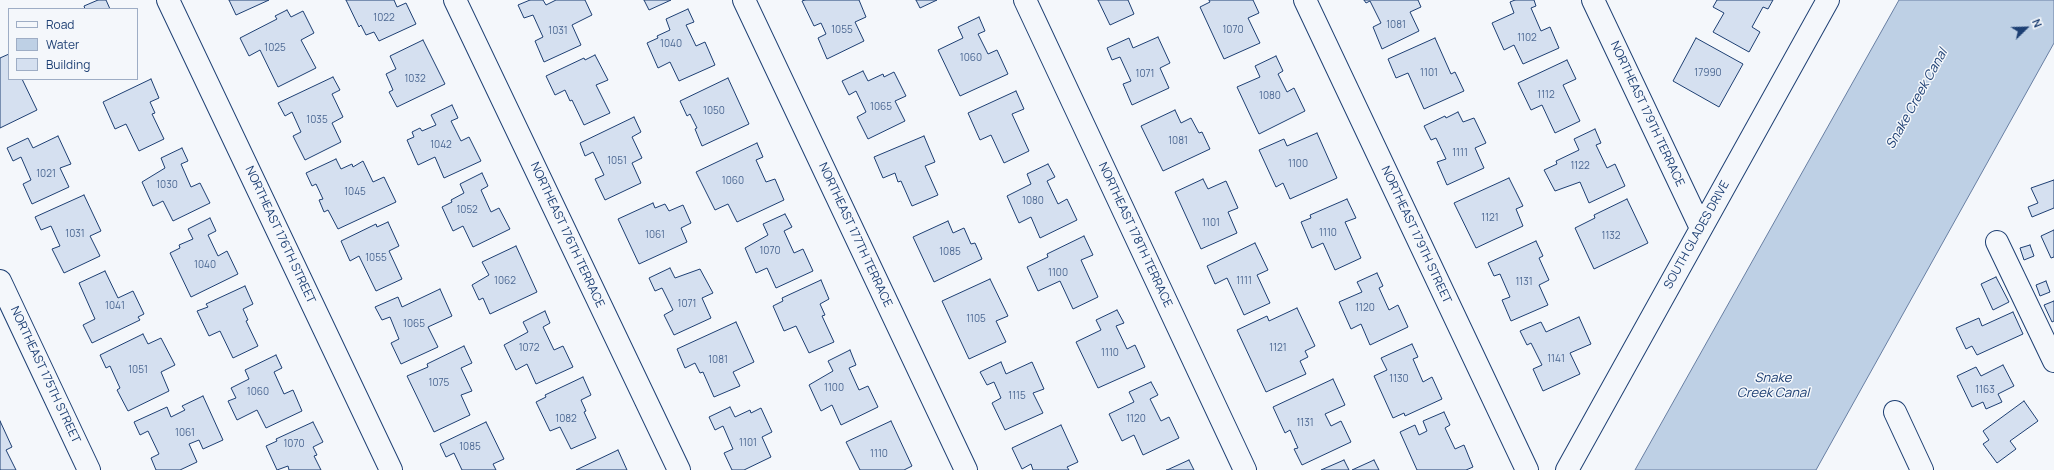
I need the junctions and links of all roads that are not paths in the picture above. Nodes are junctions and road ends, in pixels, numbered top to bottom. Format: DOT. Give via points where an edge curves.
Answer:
graph roads {
  1 [pos="168,0"];
  2 [pos="455,0"];
  3 [pos="744,0"];
  4 [pos="1025,0"];
  5 [pos="1305,0"];
  6 [pos="1593,0"];
  7 [pos="1828,0"];
  8 [pos="1701,228"];
  9 [pos="1998,242"];
  10 [pos="0,281"];
  11 [pos="2054,361"];
  12 [pos="1895,412"];
  13 [pos="89,470"];
  14 [pos="391,470"];
  15 [pos="679,470"];
  16 [pos="966,470"];
  17 [pos="1245,470"];
  18 [pos="1527,470"];
  19 [pos="1567,470"];
  20 [pos="1922,470"];
  1 -- 14 [label="street, NORTHEAST 176TH STREET"];
  2 -- 15 [label="street, NORTHEAST 176TH TERRACE"];
  3 -- 16 [label="street, NORTHEAST 177TH TERRACE"];
  4 -- 17 [label="street, NORTHEAST 178TH TERRACE"];
  5 -- 18 [label="street, NORTHEAST 179TH STREET"];
  6 -- 8 [label="street, NORTHEAST 179TH TERRACE"];
  7 -- 8 [label="street, SOUTH GLADES DRIVE"];
  8 -- 19 [label="street, SOUTH GLADES DRIVE"];
  9 -- 11 [label="street"];
  10 -- 13 [label="street, NORTHEAST 175TH STREET"];
  12 -- 20 [label="street"];
}
